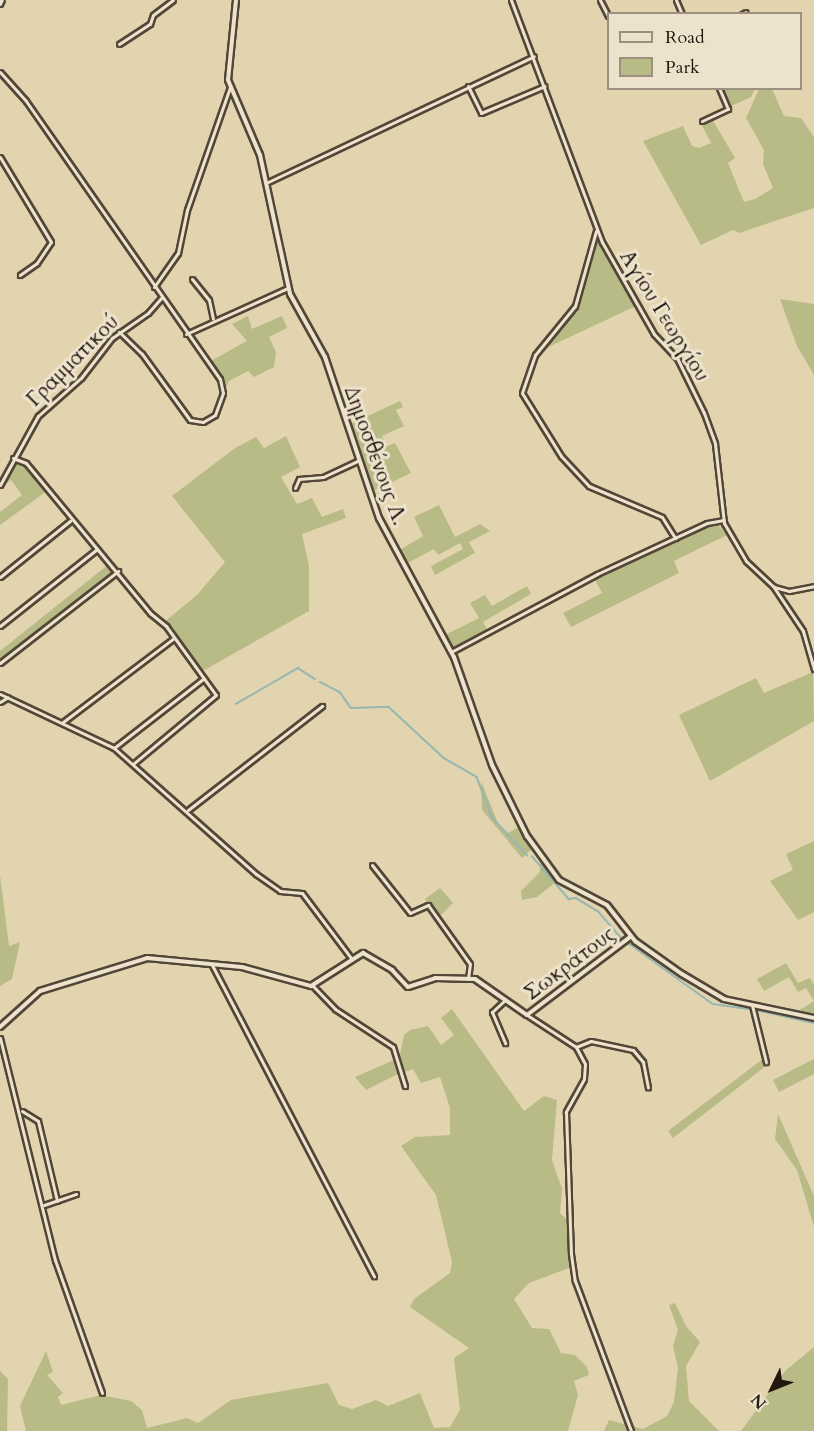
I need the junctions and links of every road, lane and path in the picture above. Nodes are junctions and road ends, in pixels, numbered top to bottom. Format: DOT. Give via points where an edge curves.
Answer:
graph roads {
  1 [pos="2,0"];
  2 [pos="173,0"];
  3 [pos="237,0"];
  4 [pos="511,0"];
  5 [pos="0,4"];
  6 [pos="119,44"];
  7 [pos="534,56"];
  8 [pos="0,72"];
  9 [pos="468,86"];
  10 [pos="545,86"];
  11 [pos="230,87"];
  12 [pos="720,90"];
  13 [pos="702,122"];
  14 [pos="0,157"];
  15 [pos="268,182"];
  16 [pos="596,229"];
  17 [pos="20,274"];
  18 [pos="192,279"];
  19 [pos="154,287"];
  20 [pos="288,288"];
  21 [pos="161,298"];
  22 [pos="213,319"];
  23 [pos="119,332"];
  24 [pos="186,334"];
  25 [pos="13,458"];
  26 [pos="359,460"];
  27 [pos="0,485"];
  28 [pos="295,489"];
  29 [pos="723,520"];
  30 [pos="70,521"];
  31 [pos="675,537"];
  32 [pos="98,548"];
  33 [pos="118,571"];
  34 [pos="0,578"];
  35 [pos="773,586"];
  36 [pos="814,586"];
  37 [pos="0,626"];
  38 [pos="174,638"];
  39 [pos="451,652"];
  40 [pos="0,663"];
  41 [pos="814,669"];
  42 [pos="203,679"];
  43 [pos="0,694"];
  44 [pos="8,697"];
  45 [pos="0,702"];
  46 [pos="322,706"];
  47 [pos="63,722"];
  48 [pos="114,747"];
  49 [pos="134,763"];
  50 [pos="187,810"];
  51 [pos="372,865"];
  52 [pos="630,937"];
  53 [pos="351,958"];
  54 [pos="212,965"];
  55 [pos="468,979"];
  56 [pos="314,986"];
  57 [pos="505,1000"];
  58 [pos="752,1005"];
  59 [pos="527,1015"];
  60 [pos="814,1018"];
  61 [pos="0,1027"];
  62 [pos="0,1038"];
  63 [pos="505,1043"];
  64 [pos="576,1047"];
  65 [pos="766,1062"];
  66 [pos="405,1086"];
  67 [pos="648,1088"];
  68 [pos="22,1112"];
  69 [pos="76,1194"];
  70 [pos="57,1201"];
  71 [pos="43,1205"];
  72 [pos="374,1276"];
  73 [pos="102,1393"];
  74 [pos="631,1431"];
  1 -- 5 [label="street"];
  2 -- 6 [label="street" via="153,15 150,24"];
  3 -- 11 [label="street"];
  4 -- 7 [label="street, Αγίου Γεωργίου"];
  7 -- 9 [label="street"];
  7 -- 10 [label="street, Αγίου Γεωργίου"];
  8 -- 19 [label="street" via="26,101"];
  9 -- 10 [label="street" via="481,113"];
  9 -- 15 [label="street"];
  10 -- 16 [label="street, Αγίου Γεωργίου" via="560,139"];
  11 -- 15 [label="street, Δημοσθένους Λ." via="250,124"];
  11 -- 19 [label="street" via="187,210 178,253"];
  12 -- 13 [label="street" via="728,109"];
  14 -- 17 [label="street" via="51,242 37,263"];
  15 -- 20 [label="street, Δημοσθένους Λ."];
  16 -- 29 [label="street, Αγίου Γεωργίου" via="622,282 654,334 673,352 698,399 715,444"];
  16 -- 31 [label="street" via="593,256 575,306 535,355 522,393 561,456 589,486 662,517"];
  18 -- 22 [label="street" via="209,300"];
  19 -- 21 [label="street"];
  20 -- 22 [label="street"];
  20 -- 26 [label="street, Δημοσθένους Λ." via="324,357"];
  21 -- 23 [label="street, Γραμματικού" via="148,313"];
  21 -- 24 [label="street"];
  22 -- 24 [label="street"];
  23 -- 24 [label="street" via="128,346 142,354 186,417 203,422 216,412 223,384"];
  23 -- 25 [label="street, Γραμματικού" via="81,378 38,416"];
  25 -- 27 [label="street, Γραμματικού"];
  25 -- 30 [label="street" via="26,463"];
  26 -- 28 [label="street" via="323,477 299,479"];
  26 -- 39 [label="street, Δημοσθένους Λ." via="379,518"];
  29 -- 31 [label="street"];
  29 -- 35 [label="street, Αγίου Γεωργίου" via="746,561"];
  30 -- 32 [label="street"];
  30 -- 34 [label="street"];
  31 -- 39 [label="street"];
  32 -- 33 [label="street"];
  32 -- 37 [label="street"];
  33 -- 38 [label="street"];
  33 -- 40 [label="street"];
  35 -- 36 [label="street" via="783,591"];
  35 -- 41 [label="street, Αγίου Γεωργίου" via="808,640"];
  38 -- 42 [label="street" via="193,657"];
  38 -- 47 [label="street"];
  39 -- 52 [label="street, Δημοσθένους Λ." via="492,765 535,849 560,880 607,905"];
  42 -- 48 [label="street"];
  42 -- 49 [label="street" via="217,698"];
  43 -- 44 [label="street"];
  44 -- 45 [label="street"];
  44 -- 47 [label="street"];
  46 -- 50 [label="street"];
  47 -- 48 [label="street"];
  48 -- 49 [label="street"];
  49 -- 50 [label="street"];
  50 -- 53 [label="street" via="270,885 305,895"];
  51 -- 55 [label="street" via="410,914 428,905 470,964"];
  52 -- 58 [label="street, Δημοσθένους Λ." via="701,987 724,999"];
  52 -- 59 [label="street, Σωκράτους"];
  53 -- 55 [label="street" via="368,955 408,987 435,978"];
  53 -- 56 [label="street"];
  54 -- 56 [label="street" via="259,970"];
  54 -- 61 [label="street" via="147,958 130,961 39,991"];
  54 -- 72 [label="street"];
  55 -- 57 [label="street" via="484,983"];
  56 -- 66 [label="street" via="335,1009 393,1047"];
  57 -- 59 [label="street"];
  57 -- 63 [label="street" via="492,1012"];
  58 -- 60 [label="street, Δημοσθένους Λ."];
  58 -- 65 [label="street"];
  59 -- 64 [label="street"];
  62 -- 68 [label="street"];
  64 -- 67 [label="street" via="591,1041 633,1050 643,1062"];
  64 -- 74 [label="street" via="586,1071 566,1112 571,1254 575,1281"];
  68 -- 70 [label="street" via="38,1121"];
  68 -- 71 [label="street" via="27,1151"];
  69 -- 70 [label="street"];
  70 -- 71 [label="street"];
  71 -- 73 [label="street" via="55,1260"];
}
